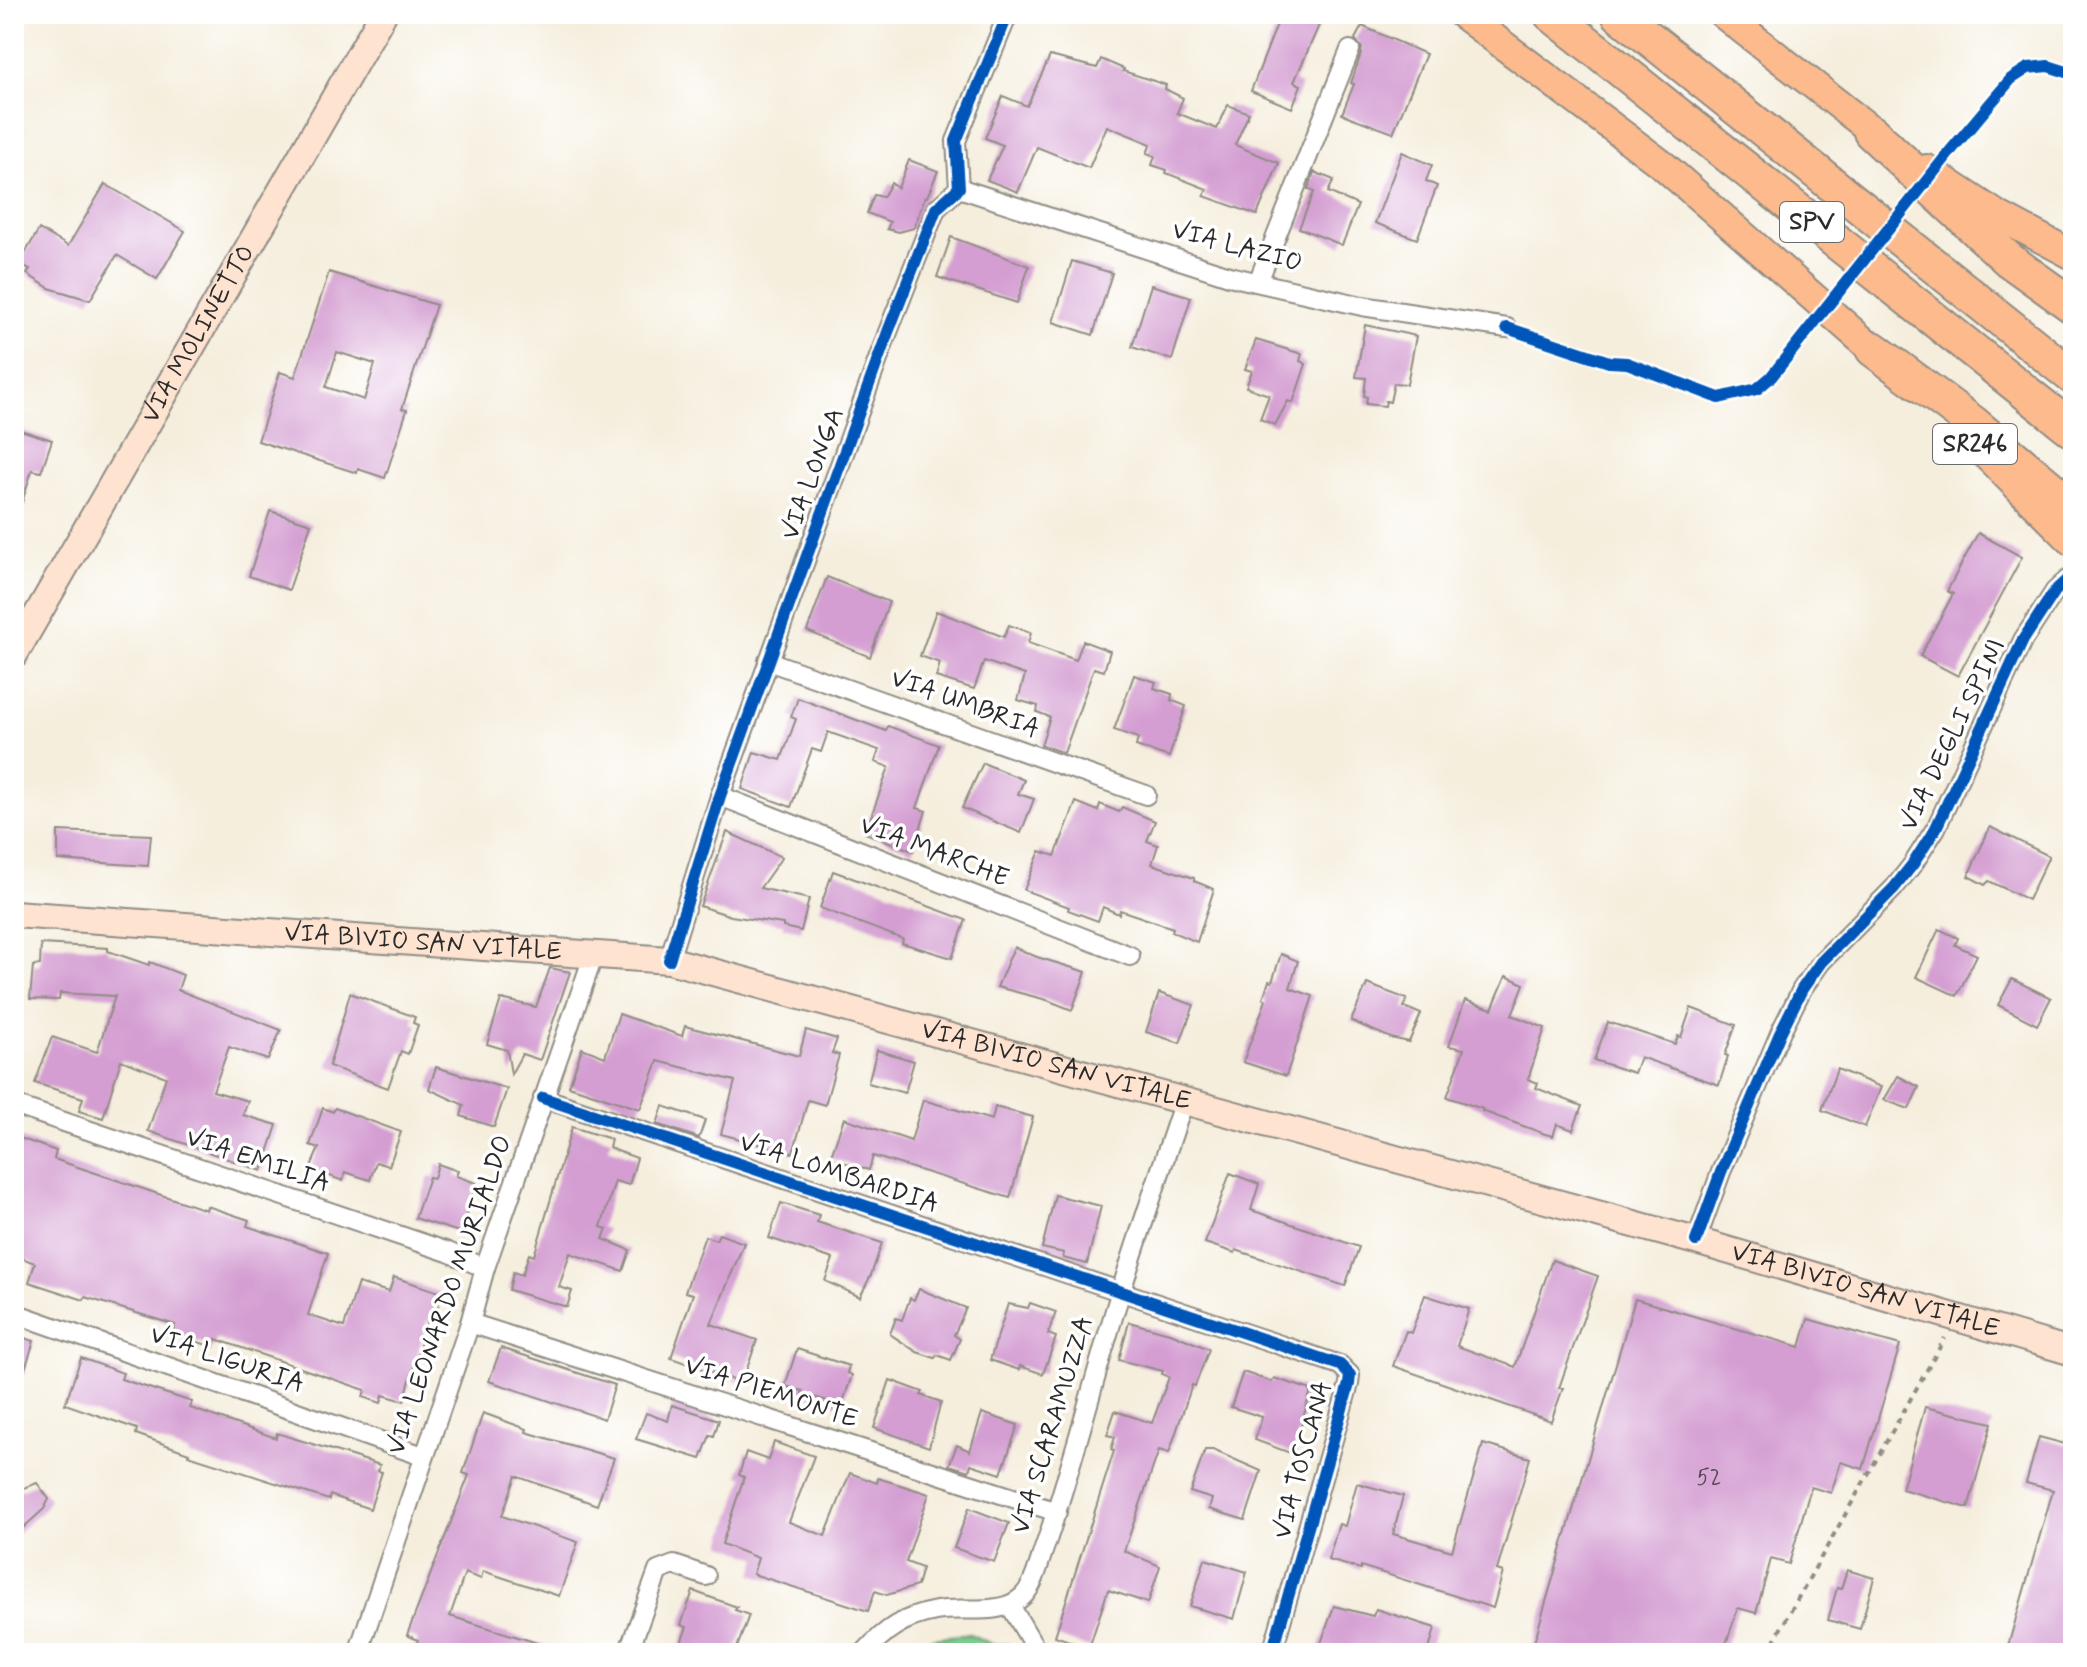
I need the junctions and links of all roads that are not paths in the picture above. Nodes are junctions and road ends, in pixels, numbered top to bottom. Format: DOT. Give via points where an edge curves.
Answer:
graph roads {
  1 [pos="383,14"];
  2 [pos="1008,14"];
  3 [pos="1462,14"];
  4 [pos="1551,14"];
  5 [pos="1619,14"];
  6 [pos="1723,14"];
  7 [pos="1350,50"];
  8 [pos="1871,132"];
  9 [pos="959,188"];
  10 [pos="2073,255"];
  11 [pos="1258,282"];
  12 [pos="2073,306"];
  13 [pos="1507,328"];
  14 [pos="1873,349"];
  15 [pos="2073,377"];
  16 [pos="2073,430"];
  17 [pos="2073,507"];
  18 [pos="2073,542"];
  19 [pos="2067,580"];
  20 [pos="14,655"];
  21 [pos="768,661"];
  22 [pos="1146,795"];
  23 [pos="720,796"];
  24 [pos="14,914"];
  25 [pos="594,954"];
  26 [pos="1130,956"];
  27 [pos="669,960"];
  28 [pos="543,1098"];
  29 [pos="1184,1101"];
  30 [pos="14,1105"];
  31 [pos="1696,1241"];
  32 [pos="485,1268"];
  33 [pos="1121,1290"];
  34 [pos="14,1313"];
  35 [pos="470,1323"];
  36 [pos="2073,1352"];
  37 [pos="423,1456"];
  38 [pos="1057,1512"];
  39 [pos="706,1576"];
  40 [pos="1010,1605"];
  41 [pos="358,1653"];
  42 [pos="628,1653"];
  43 [pos="864,1653"];
  44 [pos="1038,1653"];
  45 [pos="1272,1653"];
  1 -- 20 [label="main road, VIA MOLINETTO"];
  2 -- 9 [label="street" via="956,141"];
  3 -- 14 [label="main road" via="1664,166"];
  4 -- 16 [label="highway, SPV"];
  5 -- 15 [label="highway, SPV"];
  6 -- 8 [label="main road"];
  7 -- 11 [label="street"];
  8 -- 10 [label="main road" via="1997,215"];
  8 -- 12 [label="highway" via="2009,260"];
  9 -- 11 [label="street, VIA LAZIO"];
  9 -- 21 [label="street, VIA LONGA" via="936,209"];
  11 -- 13 [label="street, VIA LAZIO" via="1362,306"];
  14 -- 17 [label="highway"];
  14 -- 18 [label="main road, SR246"];
  19 -- 31 [label="street, VIA DEGLI SPINI" via="2023,640 1936,828 1913,864 1802,989"];
  21 -- 22 [label="street, VIA UMBRIA"];
  21 -- 23 [label="street, VIA LONGA"];
  23 -- 26 [label="street, VIA MARCHE"];
  23 -- 27 [label="street, VIA LONGA"];
  24 -- 25 [label="main road, VIA BIVIO SAN VITALE"];
  25 -- 27 [label="main road, VIA BIVIO SAN VITALE"];
  25 -- 28 [label="street, VIA LEONARDO MURIALDO"];
  27 -- 29 [label="main road, VIA BIVIO SAN VITALE"];
  28 -- 32 [label="street, VIA LEONARDO MURIALDO"];
  28 -- 33 [label="street, VIA LOMBARDIA"];
  29 -- 31 [label="main road, VIA BIVIO SAN VITALE"];
  29 -- 33 [label="street, VIA SCARAMUZZA"];
  30 -- 32 [label="street, VIA EMILIA"];
  31 -- 36 [label="main road, VIA BIVIO SAN VITALE"];
  32 -- 35 [label="street, VIA LEONARDO MURIALDO"];
  33 -- 38 [label="street, VIA SCARAMUZZA"];
  33 -- 45 [label="street, VIA TOSCANA" via="1340,1365 1350,1375"];
  34 -- 37 [label="street, VIA LIGURIA"];
  35 -- 37 [label="street, VIA LEONARDO MURIALDO"];
  35 -- 38 [label="street, VIA PIEMONTE"];
  37 -- 41 [label="street, VIA LEONARDO MURIALDO"];
  38 -- 40 [label="street, VIA SCARAMUZZA" via="1032,1584"];
  39 -- 42 [label="street" via="674,1565 658,1571"];
  40 -- 43 [label="street" via="915,1616 884,1631"];
  40 -- 44 [label="street"];
}
